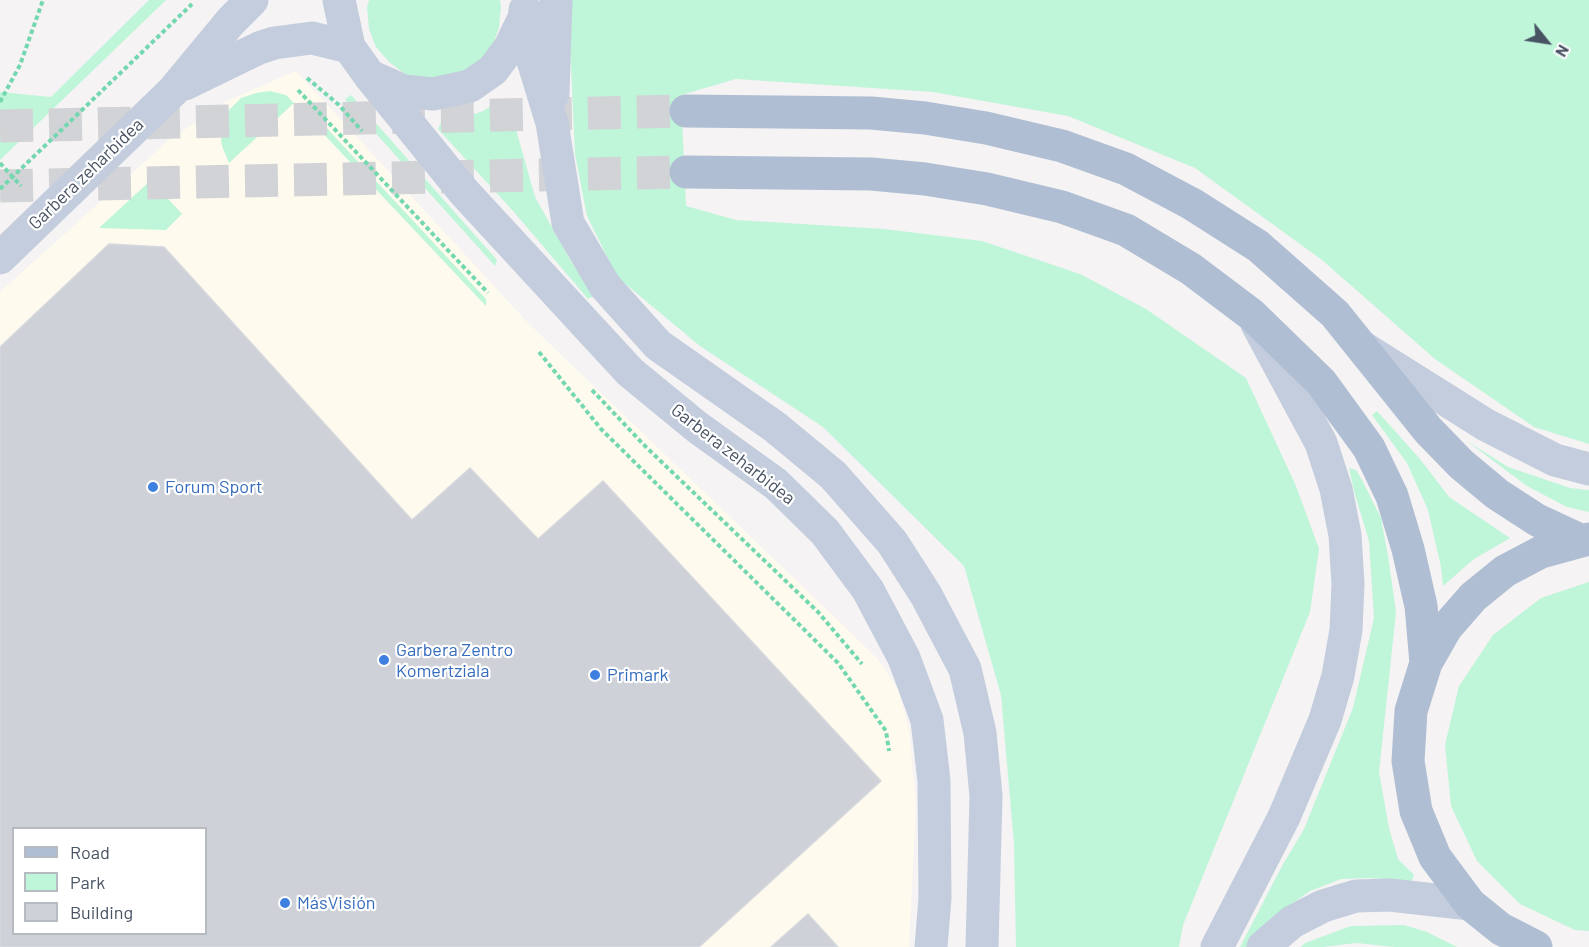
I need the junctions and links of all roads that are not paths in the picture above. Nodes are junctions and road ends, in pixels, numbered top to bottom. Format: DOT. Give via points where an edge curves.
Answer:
graph roads {
  1 [pos="252,0"];
  2 [pos="339,0"];
  3 [pos="556,0"];
  4 [pos="525,9"];
  5 [pos="349,47"];
  6 [pos="369,75"];
  7 [pos="173,91"];
  8 [pos="686,111"];
  9 [pos="552,123"];
  10 [pos="686,171"];
  11 [pos="0,258"];
  12 [pos="1252,315"];
  13 [pos="1362,346"];
  14 [pos="1589,469"];
  15 [pos="1585,540"];
  16 [pos="1426,663"];
  17 [pos="1470,904"];
  18 [pos="931,947"];
  19 [pos="982,947"];
  20 [pos="1217,947"];
  21 [pos="1263,947"];
  22 [pos="1536,947"];
  1 -- 7 [label="street, Garbera zeharbidea"];
  2 -- 5 [label="street"];
  3 -- 9 [label="street"];
  4 -- 6 [label="street" via="510,47 493,70 470,86 434,94 404,91"];
  4 -- 9 [label="street" via="533,62"];
  5 -- 6 [label="street, Garbera zeharbidea"];
  5 -- 7 [label="street, Garbera zeharbidea" via="312,38 274,43"];
  6 -- 18 [label="street, Garbera zeharbidea" via="464,192 630,372 776,484 825,532 868,590 904,658 927,720 934,781 935,898"];
  7 -- 11 [label="street, Garbera zeharbidea"];
  8 -- 13 [label="main road" via="871,113 925,118 1062,146 1126,169 1192,204 1258,246 1335,314"];
  9 -- 19 [label="street" via="568,223 605,286 658,345 775,427 833,475 892,542 926,595 965,669 980,733 987,796"];
  10 -- 12 [label="main road" via="903,177 987,189 1062,207 1126,230 1191,269"];
  12 -- 16 [label="main road" via="1321,382 1369,448 1392,496 1408,549 1421,606"];
  12 -- 20 [label="street" via="1321,443 1336,489 1345,536 1346,630 1325,720 1284,817"];
  13 -- 14 [label="street" via="1486,425 1555,460"];
  13 -- 15 [label="main road" via="1428,430 1461,464 1527,513"];
  15 -- 16 [label="main road" via="1541,552 1505,571 1466,604 1446,628"];
  16 -- 17 [label="main road" via="1411,711 1408,761 1416,811 1435,857"];
  17 -- 21 [label="street" via="1390,895 1356,896 1323,906 1292,922"];
  17 -- 22 [label="main road" via="1501,928"];
}
